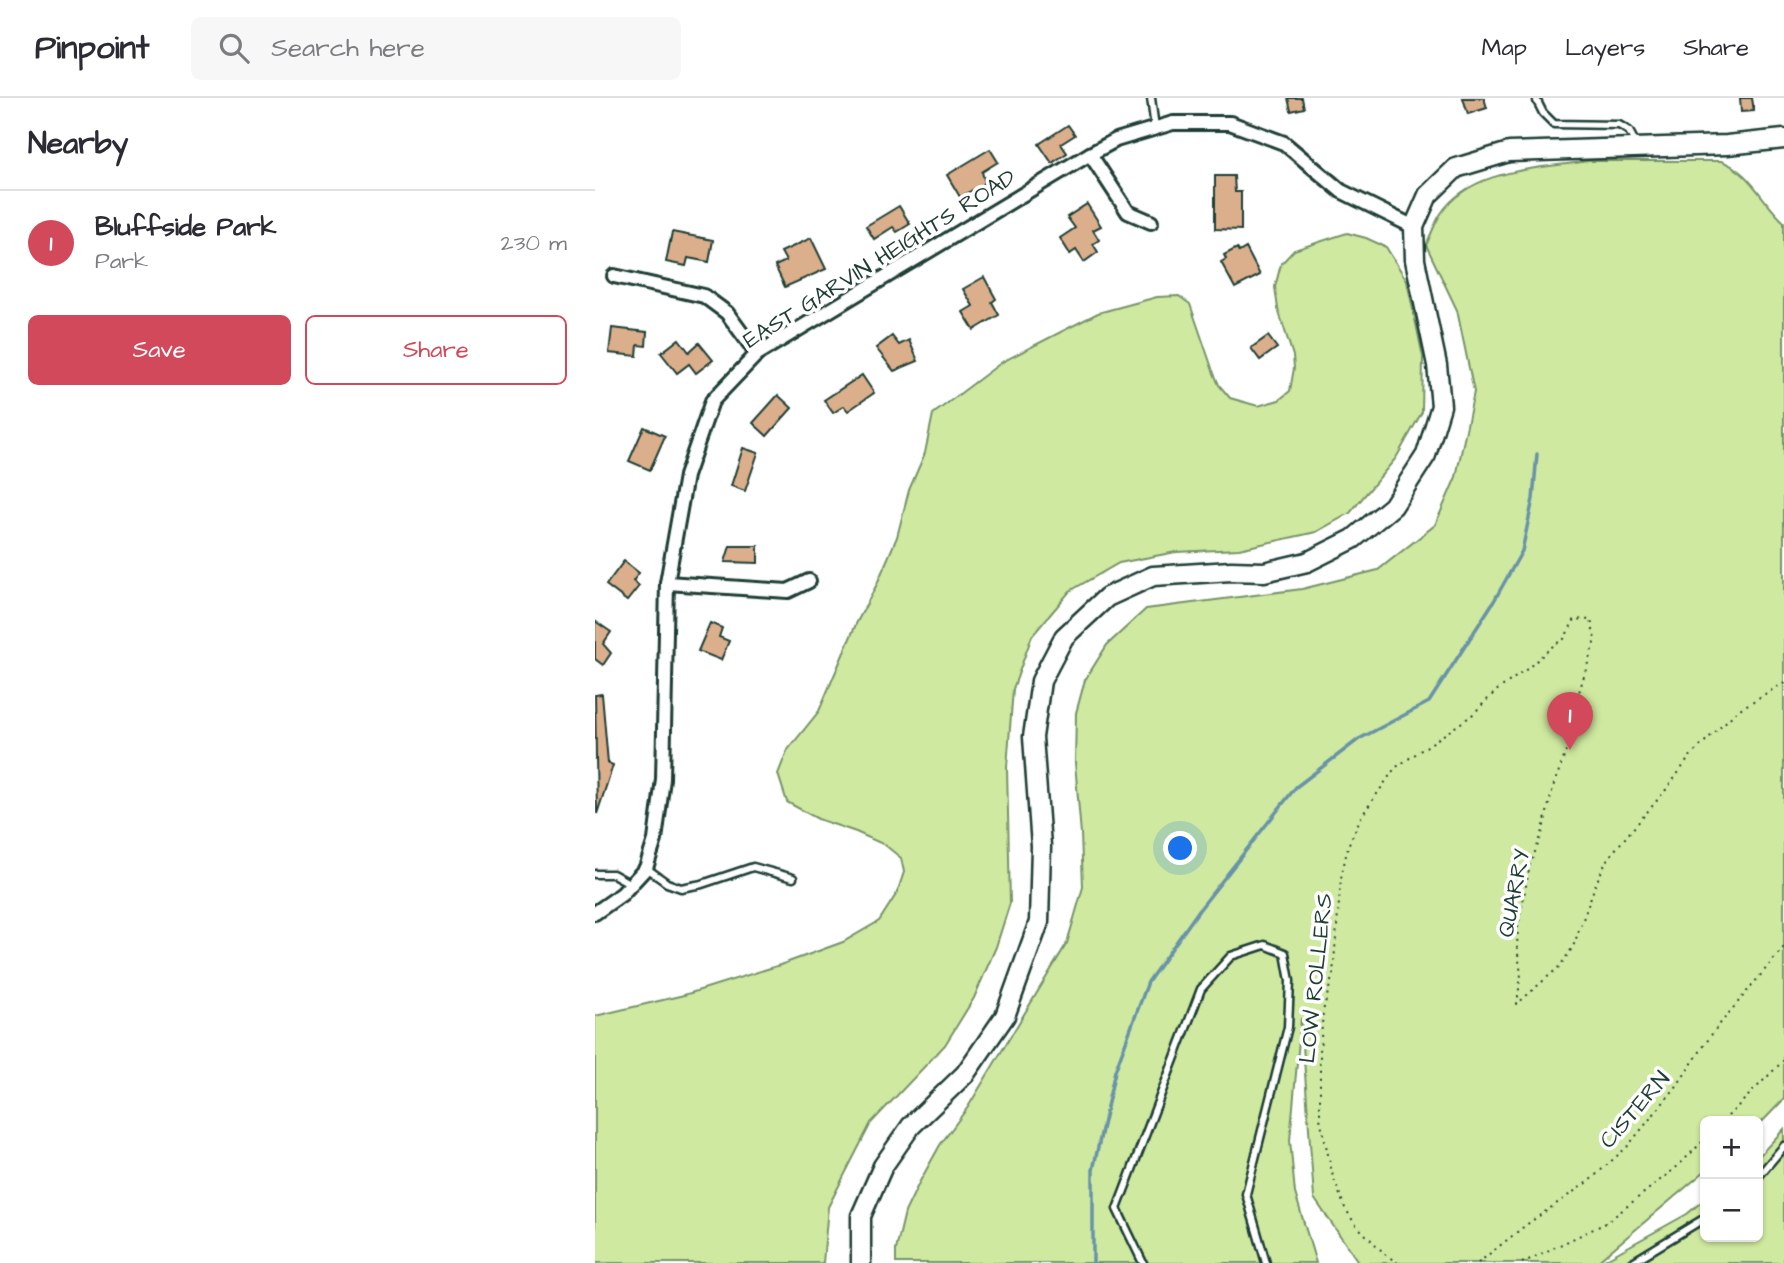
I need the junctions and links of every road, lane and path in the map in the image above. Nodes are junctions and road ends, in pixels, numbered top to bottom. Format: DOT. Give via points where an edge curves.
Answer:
graph roads {
  1 [pos="1151,98"];
  2 [pos="1537,101"];
  3 [pos="1155,128"];
  4 [pos="1784,139"];
  5 [pos="1638,148"];
  6 [pos="1090,153"];
  7 [pos="1151,222"];
  8 [pos="1414,227"];
  9 [pos="614,276"];
  10 [pos="757,354"];
  11 [pos="809,581"];
  12 [pos="667,583"];
  13 [pos="1784,683"];
  14 [pos="1395,768"];
  15 [pos="646,868"];
  16 [pos="595,874"];
  17 [pos="793,878"];
  18 [pos="631,884"];
  19 [pos="595,913"];
  20 [pos="1784,947"];
  21 [pos="1784,1060"];
  22 [pos="1728,1116"];
  23 [pos="1700,1144"];
  24 [pos="1784,1146"];
  25 [pos="1763,1171"];
  26 [pos="1700,1221"];
  27 [pos="861,1263"];
  28 [pos="1143,1263"];
  29 [pos="1266,1263"];
  30 [pos="1398,1263"];
  31 [pos="1478,1263"];
  32 [pos="1522,1263"];
  33 [pos="1631,1263"];
  1 -- 3 [label="lane"];
  2 -- 5 [label="lane" via="1554,124 1619,125 1629,131"];
  3 -- 6 [label="street, EAST GARVIN HEIGHTS ROAD"];
  3 -- 8 [label="street, EAST GARVIN HEIGHTS ROAD" via="1173,123 1230,123 1284,143 1341,191"];
  4 -- 5 [label="main road"];
  5 -- 8 [label="main road" via="1509,152 1456,168 1428,195"];
  6 -- 7 [label="street" via="1128,212"];
  6 -- 10 [label="street, EAST GARVIN HEIGHTS ROAD"];
  8 -- 27 [label="main road" via="1415,260 1441,406 1426,455 1393,506 1353,539 1307,562 1264,572 1153,576 1107,597 1064,637 1041,681 1033,737 1041,846 1039,922 1005,1016 965,1074 911,1126 883,1166 861,1216"];
  9 -- 10 [label="street" via="704,296 727,313"];
  10 -- 12 [label="street, EAST GARVIN HEIGHTS ROAD" via="712,401 686,477"];
  11 -- 12 [label="street" via="788,591"];
  12 -- 15 [label="street, EAST GARVIN HEIGHTS ROAD" via="663,779 655,840"];
  13 -- 14 [label="path, QUARRY" via="1738,710 1692,754 1608,858 1573,947 1560,967 1517,1004 1521,974 1518,927 1527,878 1595,640 1591,620 1575,619 1564,639 1471,716"];
  14 -- 30 [label="path, LOW ROLLERS" via="1361,817 1341,878 1333,974 1323,1011 1320,1118 1345,1208 1355,1224"];
  15 -- 17 [label="lane" via="681,888 753,867"];
  15 -- 18 [label="street, EAST GARVIN HEIGHTS ROAD"];
  16 -- 18 [label="lane" via="613,874"];
  18 -- 19 [label="street, EAST GARVIN HEIGHTS ROAD"];
  20 -- 31 [label="path, CISTERN" via="1627,1147"];
  21 -- 22 [label="path"];
  23 -- 32 [label="path" via="1605,1223"];
  24 -- 25 [label="lane"];
  26 -- 33 [label="lane"];
  28 -- 29 [label="lane" via="1117,1209 1201,989 1231,956 1265,945 1285,953 1290,981 1288,1027 1245,1194"];
}
